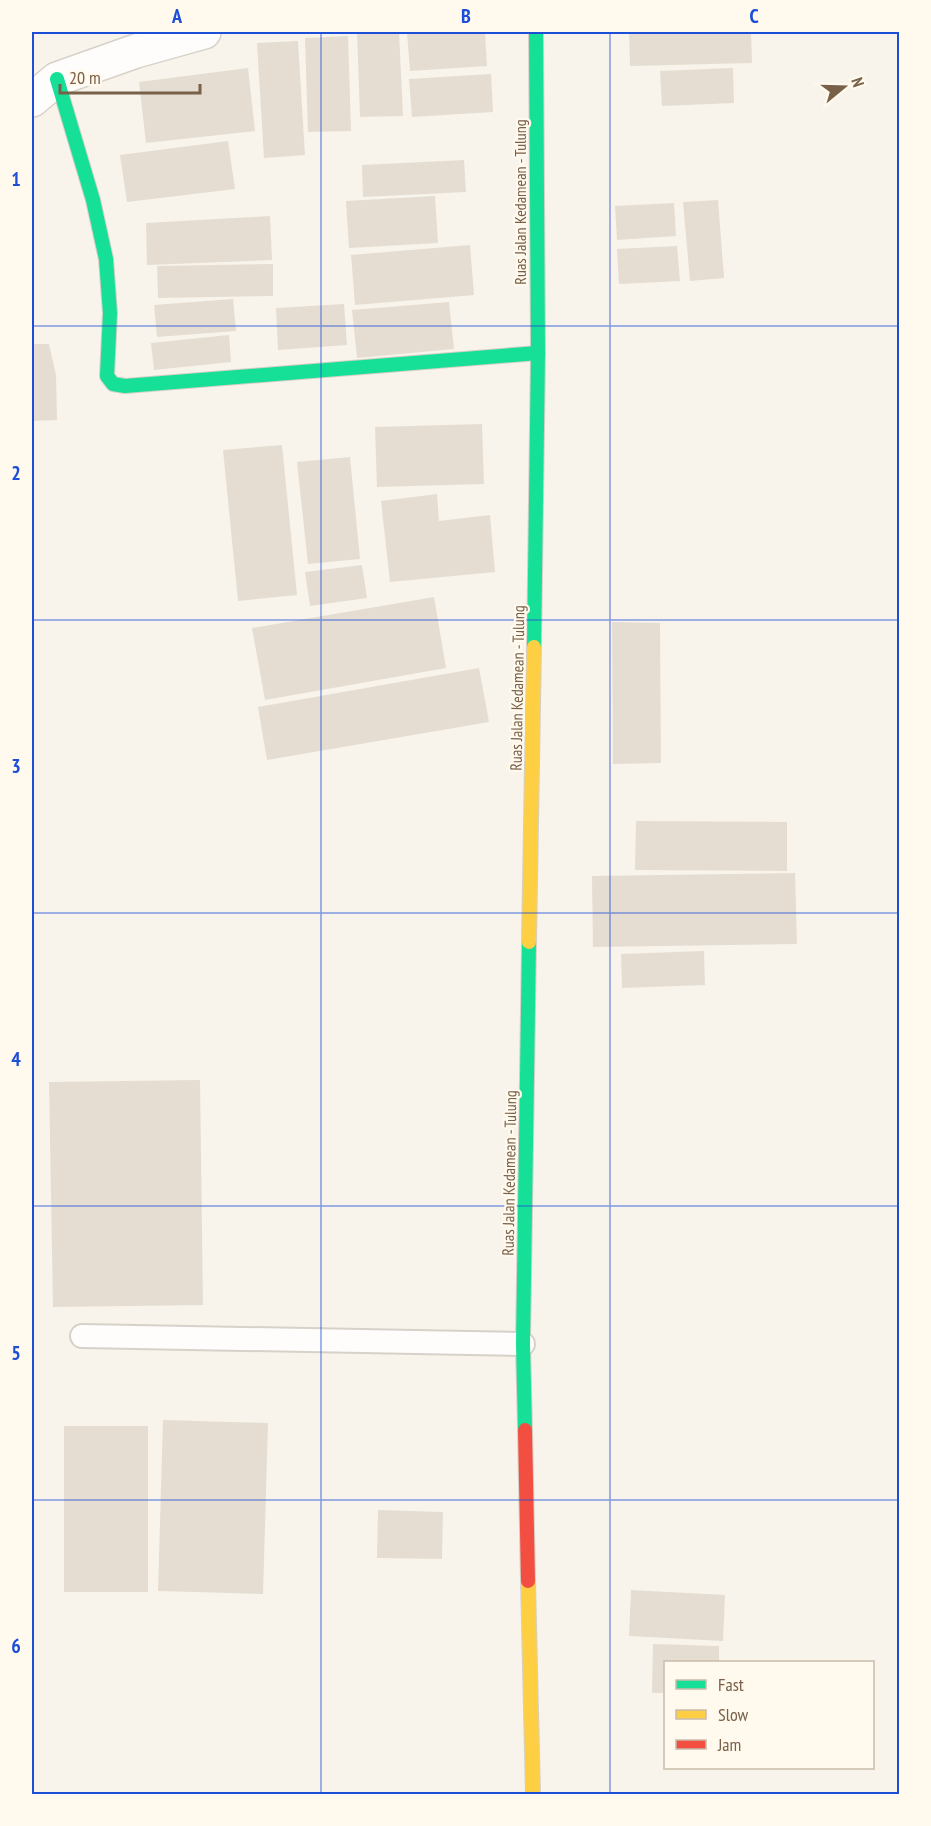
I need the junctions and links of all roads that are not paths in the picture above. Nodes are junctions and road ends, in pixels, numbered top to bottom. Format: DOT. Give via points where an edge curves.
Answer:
graph roads {
  1 [pos="204,32"];
  2 [pos="536,32"];
  3 [pos="57,79"];
  4 [pos="32,100"];
  5 [pos="538,353"];
  6 [pos="82,1336"];
  7 [pos="523,1344"];
  8 [pos="533,1794"];
  1 -- 3 [label="street"];
  2 -- 5 [label="main road, Ruas Jalan Kedamean - Tulung"];
  3 -- 4 [label="street"];
  3 -- 5 [label="main road" via="91,190 106,259 110,313 107,376 113,384"];
  5 -- 7 [label="main road, Ruas Jalan Kedamean - Tulung"];
  6 -- 7 [label="lane"];
  7 -- 8 [label="main road, Ruas Jalan Kedamean - Tulung"];
}
